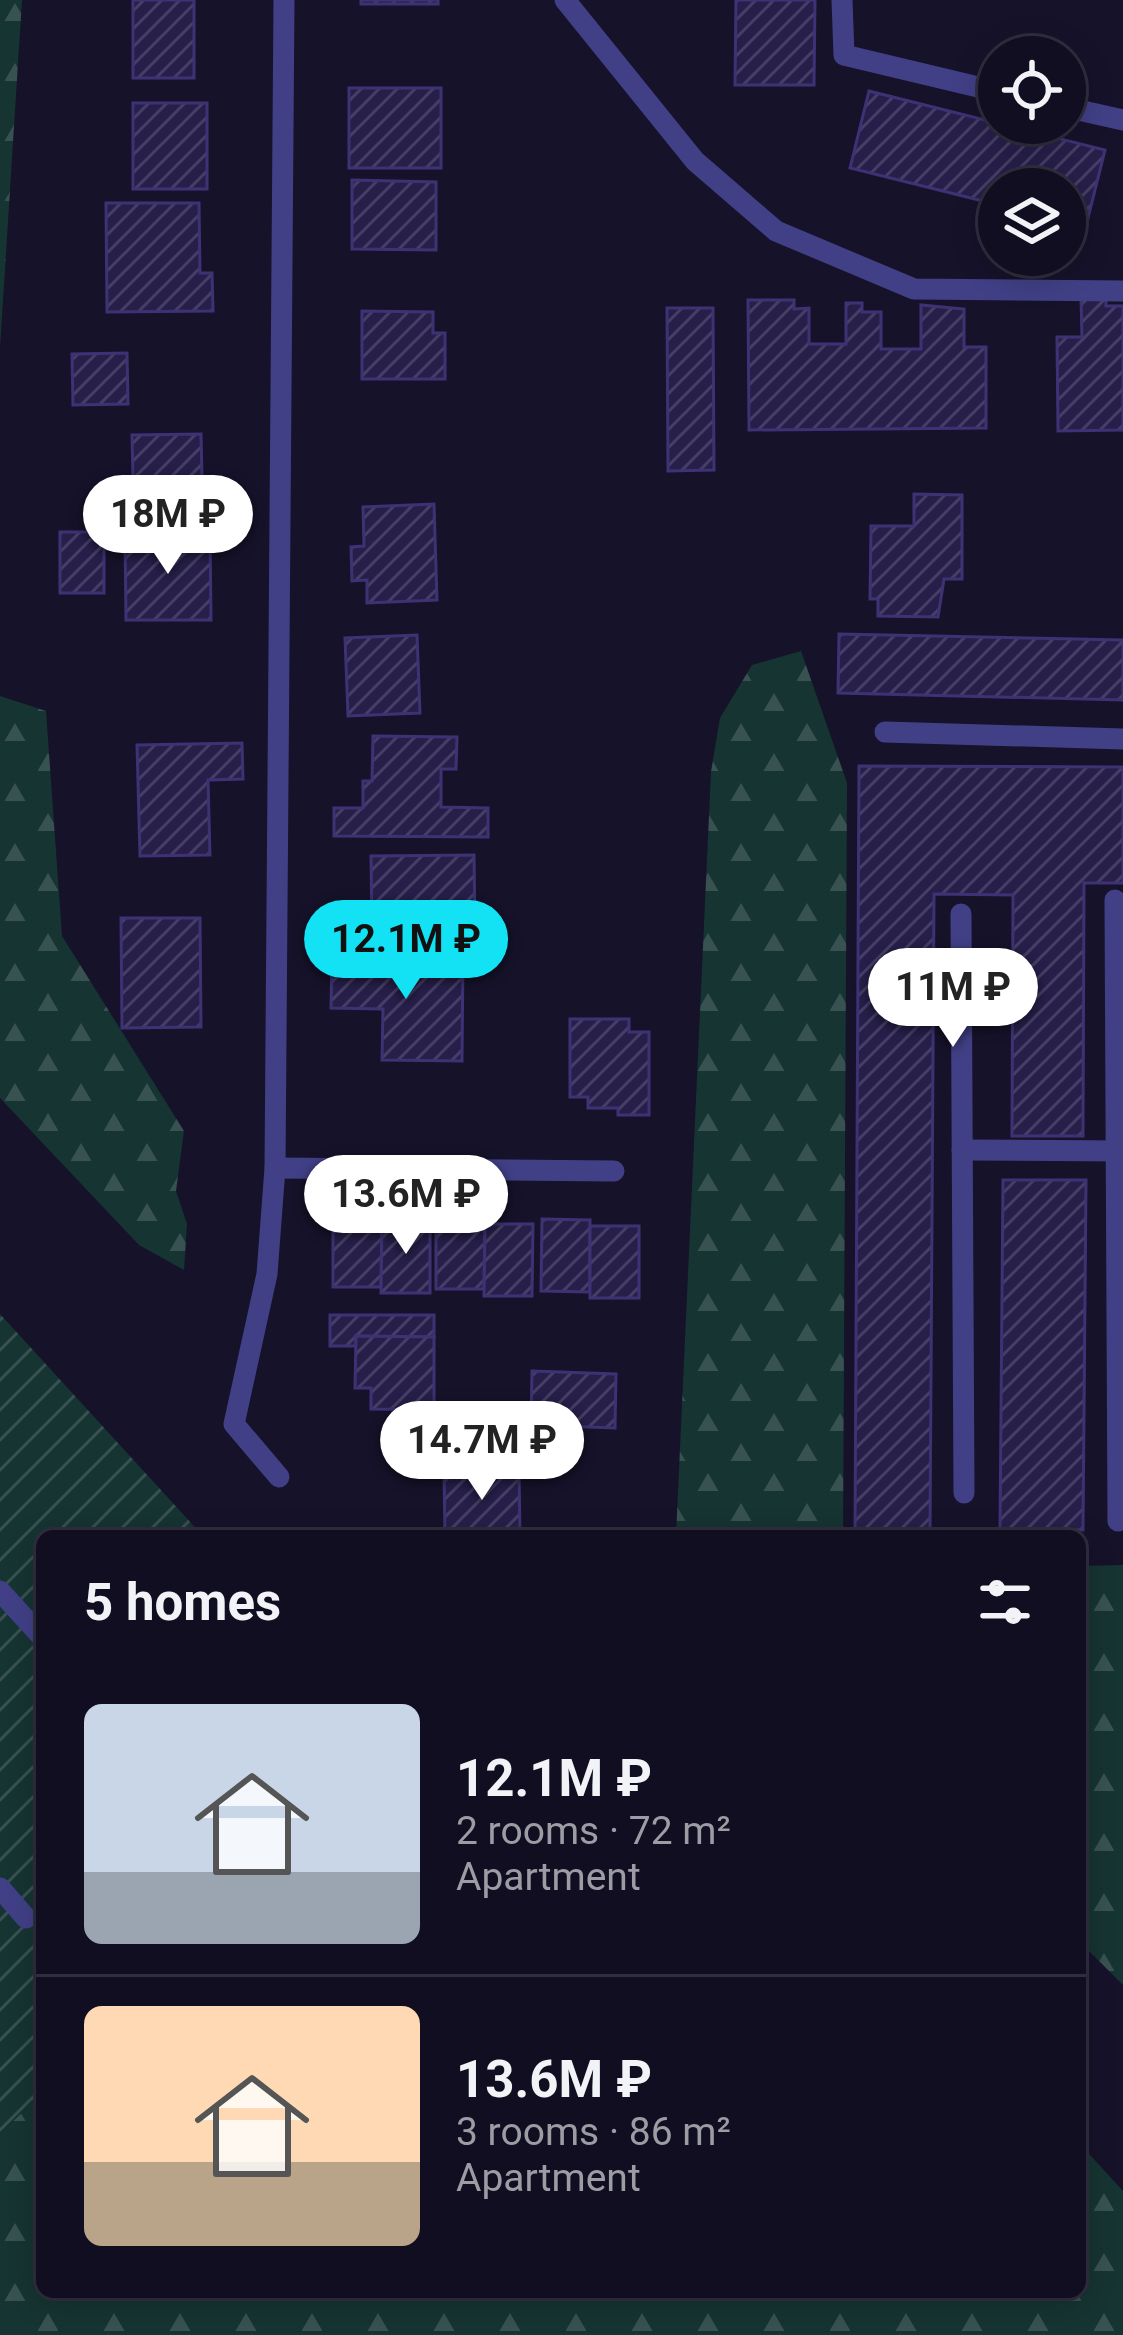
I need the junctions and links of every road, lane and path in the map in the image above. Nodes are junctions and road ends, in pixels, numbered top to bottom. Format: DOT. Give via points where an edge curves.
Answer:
graph roads {
  1 [pos="284,0"];
  2 [pos="565,0"];
  3 [pos="842,0"];
  4 [pos="978,87"];
  5 [pos="1086,112"];
  6 [pos="1123,121"];
  7 [pos="1123,291"];
  8 [pos="885,732"];
  9 [pos="1123,739"];
  10 [pos="1115,900"];
  11 [pos="961,914"];
  12 [pos="962,1150"];
  13 [pos="1120,1151"];
  14 [pos="275,1168"];
  15 [pos="614,1171"];
  16 [pos="279,1477"];
  17 [pos="964,1493"];
  18 [pos="1118,1521"];
  19 [pos="0,1591"];
  20 [pos="36,1630"];
  21 [pos="0,1888"];
  22 [pos="26,1918"];
  1 -- 14 [label="lane"];
  2 -- 7 [label="lane" via="695,161 776,231 914,290"];
  3 -- 4 [label="lane" via="844,56"];
  5 -- 6 [label="lane"];
  8 -- 9 [label="lane"];
  10 -- 13 [label="lane"];
  11 -- 12 [label="lane"];
  12 -- 13 [label="lane"];
  12 -- 17 [label="lane"];
  13 -- 18 [label="lane"];
  14 -- 15 [label="lane"];
  14 -- 16 [label="lane" via="267,1274 234,1424"];
  19 -- 20 [label="lane"];
  21 -- 22 [label="lane"];
}
